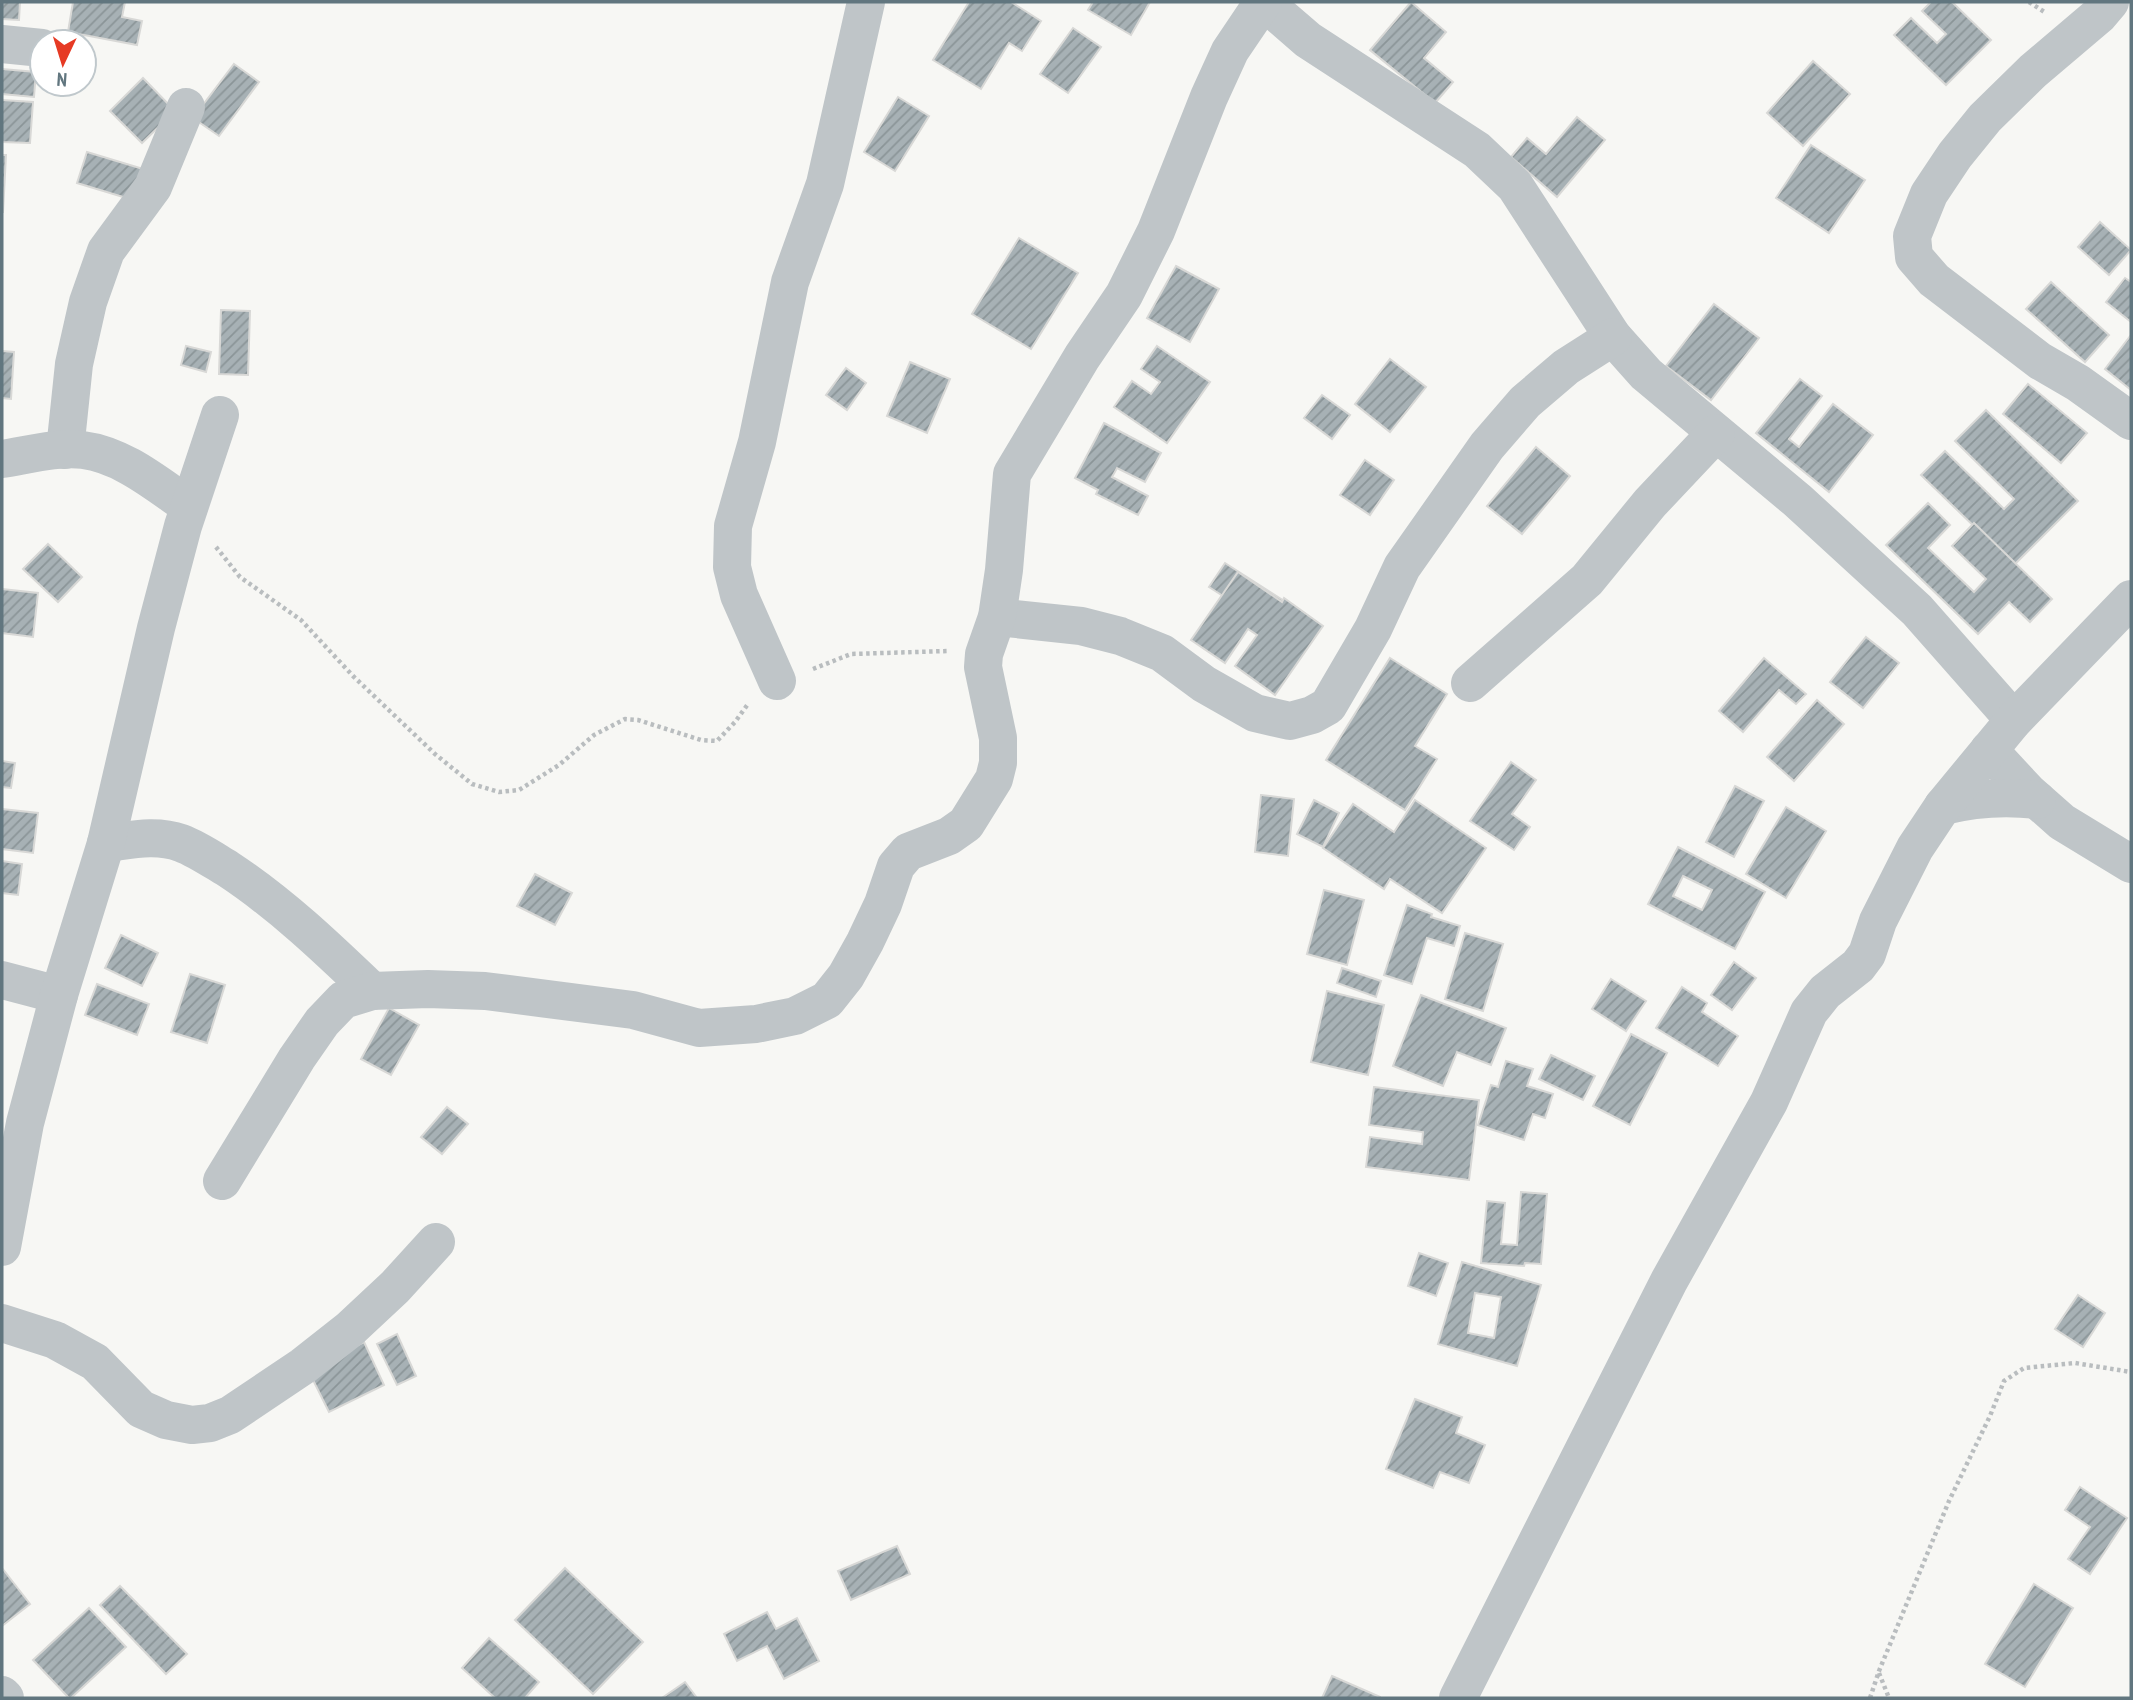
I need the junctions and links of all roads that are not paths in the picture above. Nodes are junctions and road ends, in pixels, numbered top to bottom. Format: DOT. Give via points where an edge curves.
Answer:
graph roads {
  1 [pos="866,2"];
  2 [pos="1264,2"];
  3 [pos="2110,2"];
  4 [pos="2,44"];
  5 [pos="28,47"];
  6 [pos="186,107"];
  7 [pos="1613,337"];
  8 [pos="220,415"];
  9 [pos="2131,421"];
  10 [pos="1716,433"];
  11 [pos="65,450"];
  12 [pos="2,459"];
  13 [pos="186,516"];
  14 [pos="2131,599"];
  15 [pos="997,617"];
  16 [pos="777,681"];
  17 [pos="1470,683"];
  18 [pos="2014,720"];
  19 [pos="1989,750"];
  20 [pos="2037,800"];
  21 [pos="1943,806"];
  22 [pos="106,843"];
  23 [pos="2131,864"];
  24 [pos="2,980"];
  25 [pos="372,991"];
  26 [pos="59,995"];
  27 [pos="222,1181"];
  28 [pos="436,1242"];
  29 [pos="2,1247"];
  30 [pos="2,1323"];
  31 [pos="1458,1698"];
  1 -- 16 [label="street" via="825,184 790,282 757,442 733,526 732,567 739,595"];
  2 -- 7 [label="street" via="1308,40 1477,149 1515,186"];
  2 -- 15 [label="street" via="1230,51 1156,231 1124,295 1012,474"];
  3 -- 9 [label="street" via="1985,118 1929,194 1912,236 1914,257 1934,280 2040,361"];
  4 -- 5 [label="street"];
  6 -- 11 [label="street" via="153,187 106,251 88,302"];
  7 -- 10 [label="street" via="1646,374"];
  7 -- 15 [label="street" via="1535,393 1487,446 1402,567 1373,629 1328,706 1312,715 1290,721 1255,713 1162,653 1120,636 1081,626"];
  8 -- 13 [label="street"];
  10 -- 17 [label="street" via="1587,580"];
  10 -- 18 [label="street" via="1917,610"];
  11 -- 12 [label="street"];
  11 -- 13 [label="street" via="85,450 120,461"];
  13 -- 22 [label="street"];
  14 -- 18 [label="street"];
  15 -- 25 [label="street" via="984,654 998,738 994,779 966,824 908,852 896,866 865,942 827,1000 795,1016 699,1028 633,1010 485,990"];
  18 -- 19 [label="street"];
  19 -- 20 [label="street"];
  19 -- 21 [label="street"];
  20 -- 21 [label="street" via="1985,797"];
  20 -- 23 [label="street" via="2062,822"];
  21 -- 31 [label="street" via="1915,848 1878,921 1867,954 1825,992 1806,1019 1769,1102 1669,1281"];
  22 -- 25 [label="street" via="147,837 180,843 210,858 258,889"];
  22 -- 26 [label="street"];
  24 -- 26 [label="street"];
  25 -- 27 [label="street" via="343,1000 321,1022"];
  26 -- 29 [label="street" via="25,1123"];
  28 -- 30 [label="street" via="350,1329 303,1366 230,1415 210,1423 166,1420 141,1409 95,1362 55,1340"];
}
